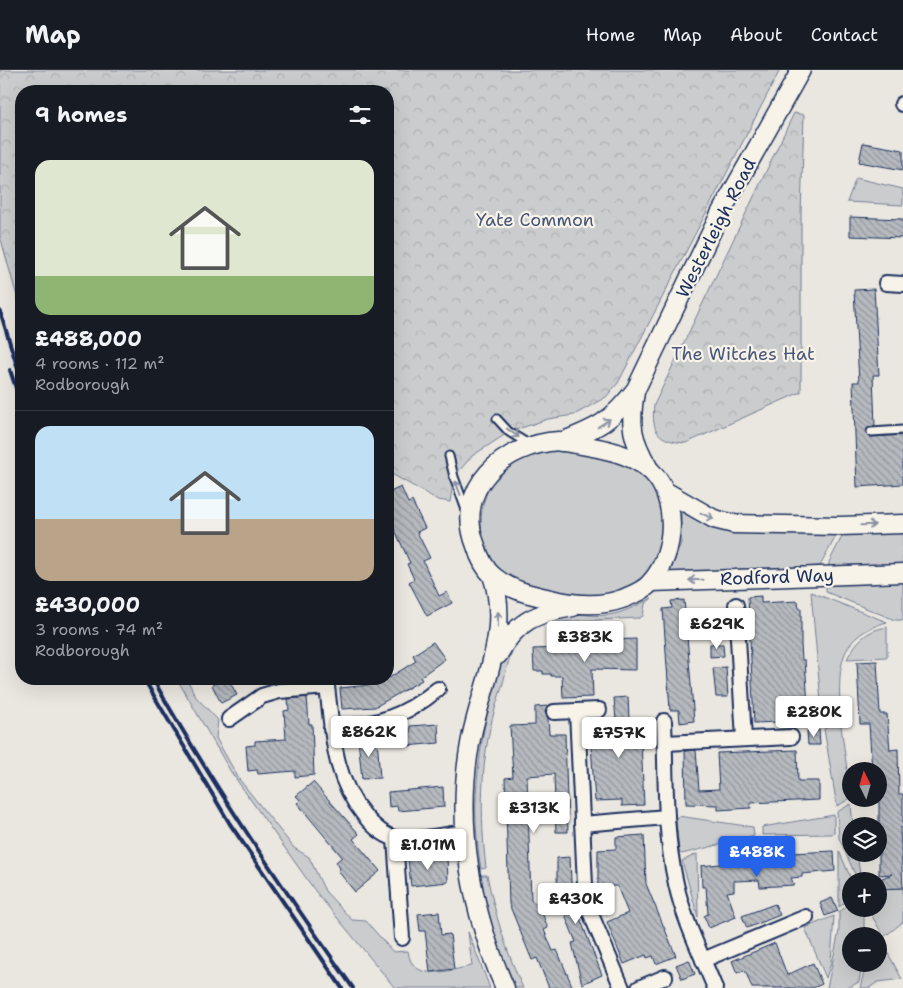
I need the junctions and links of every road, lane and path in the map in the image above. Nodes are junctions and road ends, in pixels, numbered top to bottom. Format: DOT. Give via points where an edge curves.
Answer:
graph roads {
  1 [pos="802,70"];
  2 [pos="886,283"];
  3 [pos="903,284"];
  4 [pos="636,389"];
  5 [pos="497,419"];
  6 [pos="903,430"];
  7 [pos="871,432"];
  8 [pos="560,442"];
  9 [pos="530,445"];
  10 [pos="450,456"];
  11 [pos="651,471"];
  12 [pos="665,491"];
  13 [pos="470,519"];
  14 [pos="903,524"];
  15 [pos="903,573"];
  16 [pos="492,575"];
  17 [pos="651,582"];
  18 [pos="589,604"];
  19 [pos="736,605"];
  20 [pos="736,626"];
  21 [pos="715,627"];
  22 [pos="493,664"];
  23 [pos="314,685"];
  24 [pos="326,685"];
  25 [pos="438,689"];
  26 [pos="599,710"];
  27 [pos="577,711"];
  28 [pos="554,712"];
  29 [pos="229,719"];
  30 [pos="664,721"];
  31 [pos="331,730"];
  32 [pos="791,737"];
  33 [pos="744,738"];
  34 [pos="665,743"];
  35 [pos="667,817"];
  36 [pos="582,824"];
  37 [pos="466,832"];
  38 [pos="395,839"];
  39 [pos="806,917"];
  40 [pos="402,938"];
  41 [pos="703,960"];
  42 [pos="665,977"];
  43 [pos="506,988"];
  44 [pos="622,988"];
  45 [pos="638,988"];
  46 [pos="715,988"];
  1 -- 4 [label="street, Westerleigh Road" via="721,212"];
  2 -- 3 [label="street"];
  8 -- 4 [label="street, Westerleigh Road, one-way" via="603,424 620,411"];
  4 -- 11 [label="street, Westerleigh Road" via="633,434"];
  5 -- 9 [label="lane, one-way" via="509,432"];
  6 -- 7 [label="lane"];
  8 -- 9 [label="street"];
  8 -- 11 [label="street" via="616,452"];
  9 -- 13 [label="street" via="511,453 489,470 475,493"];
  13 -- 10 [label="lane, one-way" via="454,478"];
  11 -- 12 [label="street, Westerleigh Road"];
  12 -- 14 [label="street, one-way" via="714,519 734,524"];
  12 -- 17 [label="street" via="670,544 664,563"];
  13 -- 16 [label="street" via="478,553"];
  15 -- 17 [label="street, Rodford Way, one-way"];
  16 -- 18 [label="street" via="517,591 574,604"];
  22 -- 16 [label="street, one-way" via="498,610"];
  17 -- 18 [label="street" via="620,600"];
  18 -- 22 [label="street" via="535,616 518,626 506,639"];
  19 -- 20 [label="street"];
  20 -- 21 [label="street"];
  20 -- 33 [label="street"];
  22 -- 37 [label="street" via="469,746"];
  23 -- 29 [label="street" via="262,696"];
  24 -- 31 [label="street"];
  25 -- 31 [label="street" via="426,700 383,722"];
  26 -- 27 [label="street"];
  27 -- 28 [label="street"];
  27 -- 36 [label="street"];
  30 -- 34 [label="street"];
  31 -- 38 [label="street" via="337,767 353,802 370,823"];
  32 -- 33 [label="street"];
  33 -- 34 [label="street"];
  34 -- 35 [label="street"];
  35 -- 36 [label="street"];
  35 -- 41 [label="street" via="676,886"];
  36 -- 44 [label="street" via="585,885 590,912"];
  37 -- 38 [label="street"];
  37 -- 43 [label="street" via="469,874 477,911"];
  38 -- 40 [label="street"];
  39 -- 41 [label="street"];
  41 -- 46 [label="street"];
  42 -- 45 [label="street"];
}
